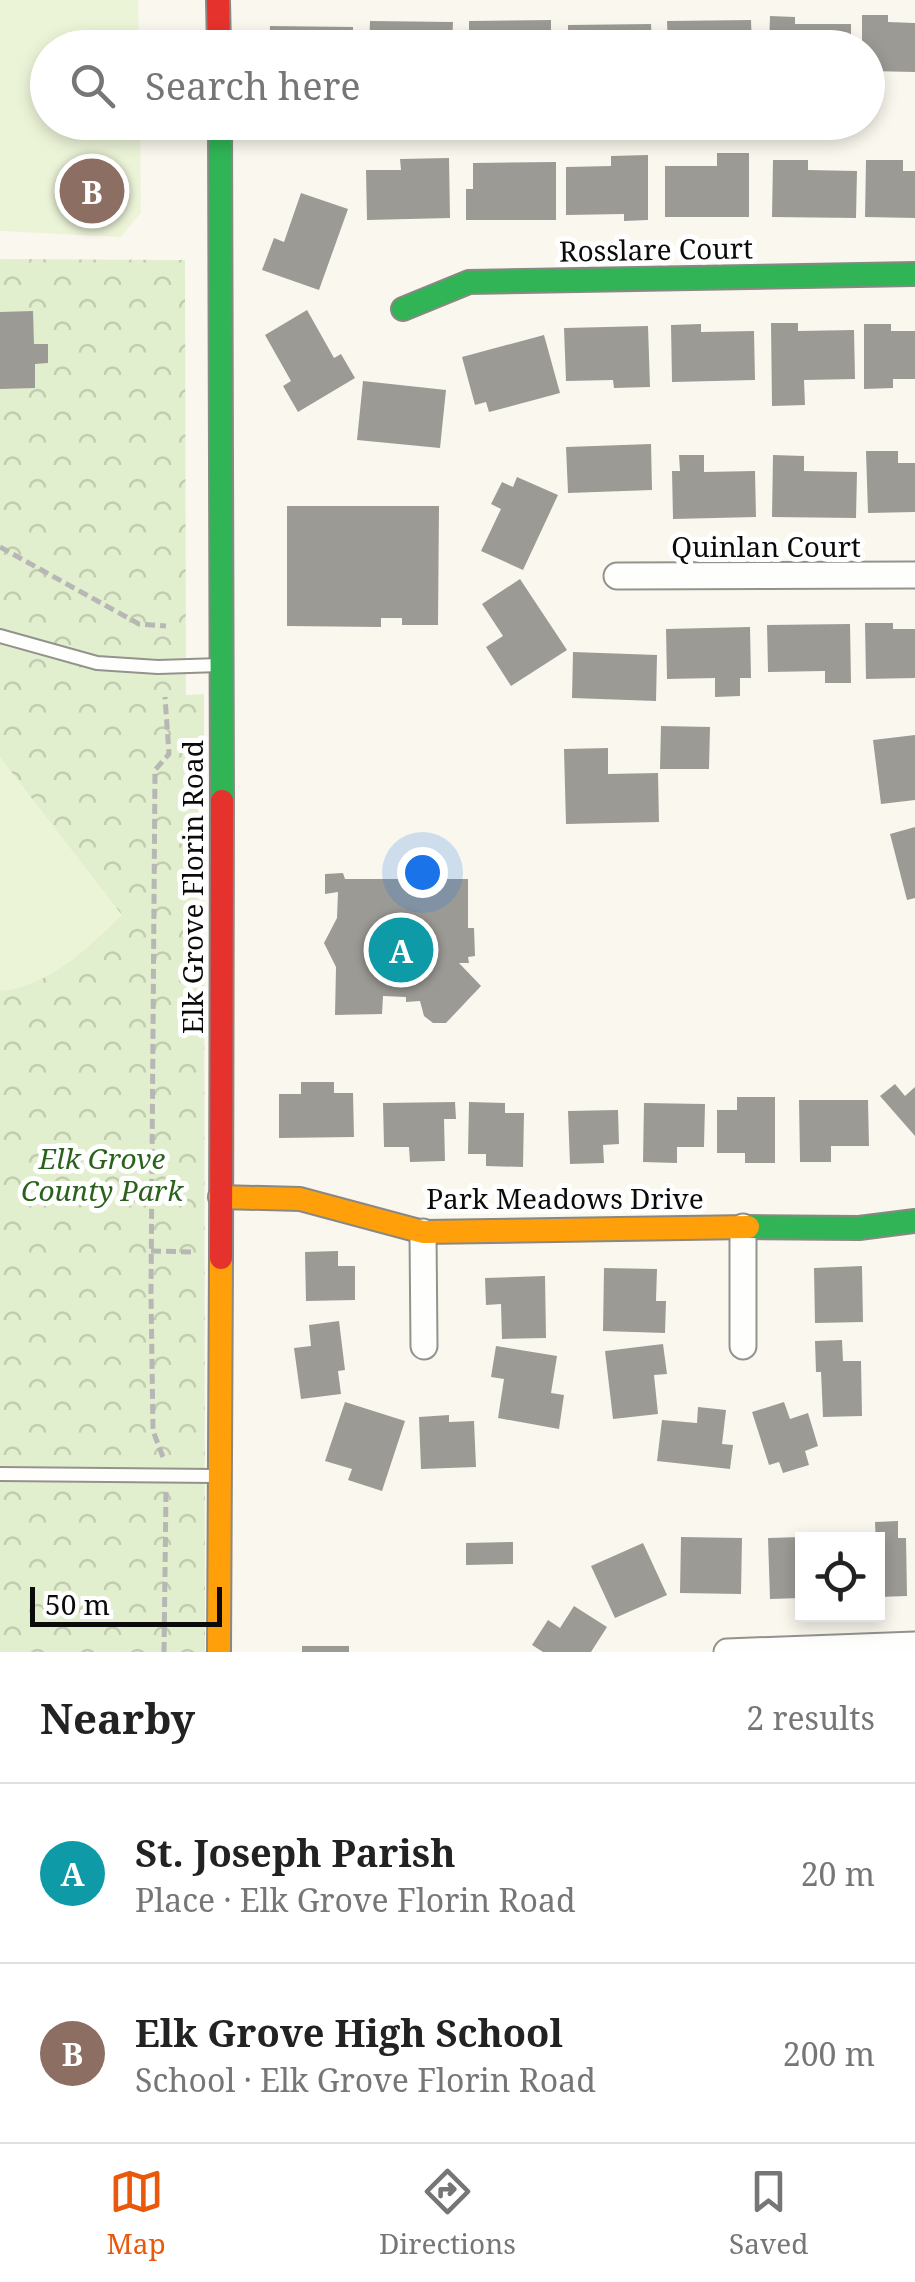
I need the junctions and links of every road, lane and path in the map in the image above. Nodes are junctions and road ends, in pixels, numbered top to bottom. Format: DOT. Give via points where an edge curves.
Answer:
graph roads {
  1 [pos="218,0"];
  2 [pos="218,30"];
  3 [pos="220,140"];
  4 [pos="915,274"];
  5 [pos="403,309"];
  6 [pos="0,547"];
  7 [pos="915,575"];
  8 [pos="617,576"];
  9 [pos="166,626"];
  10 [pos="0,636"];
  11 [pos="222,665"];
  12 [pos="165,697"];
  13 [pos="220,1197"];
  14 [pos="915,1221"];
  15 [pos="742,1226"];
  16 [pos="423,1232"];
  17 [pos="152,1252"];
  18 [pos="197,1252"];
  19 [pos="424,1346"];
  20 [pos="743,1346"];
  21 [pos="0,1474"];
  22 [pos="166,1476"];
  23 [pos="218,1476"];
  24 [pos="915,1645"];
  25 [pos="164,1652"];
  26 [pos="219,1652"];
  27 [pos="726,1652"];
  1 -- 2 [label="main road"];
  3 -- 11 [label="main road, Elk Grove Florin Road"];
  4 -- 5 [label="main road, Rosslare Court" via="469,282"];
  6 -- 9 [label="path" via="139,624"];
  7 -- 8 [label="street, Quinlan Court"];
  10 -- 11 [label="lane" via="96,663"];
  11 -- 13 [label="main road, Elk Grove Florin Road"];
  12 -- 17 [label="path" via="169,754 155,770"];
  13 -- 16 [label="main road, Park Meadows Drive" via="300,1199"];
  13 -- 23 [label="main road, Elk Grove Florin Road"];
  14 -- 15 [label="main road, Park Meadows Drive" via="859,1228"];
  15 -- 16 [label="main road, Park Meadows Drive"];
  15 -- 20 [label="street"];
  16 -- 19 [label="street"];
  17 -- 18 [label="path"];
  17 -- 22 [label="path" via="154,1431"];
  21 -- 22 [label="lane"];
  22 -- 23 [label="lane"];
  22 -- 25 [label="path"];
  23 -- 26 [label="main road, Elk Grove Florin Road"];
  24 -- 27 [label="street"];
}
